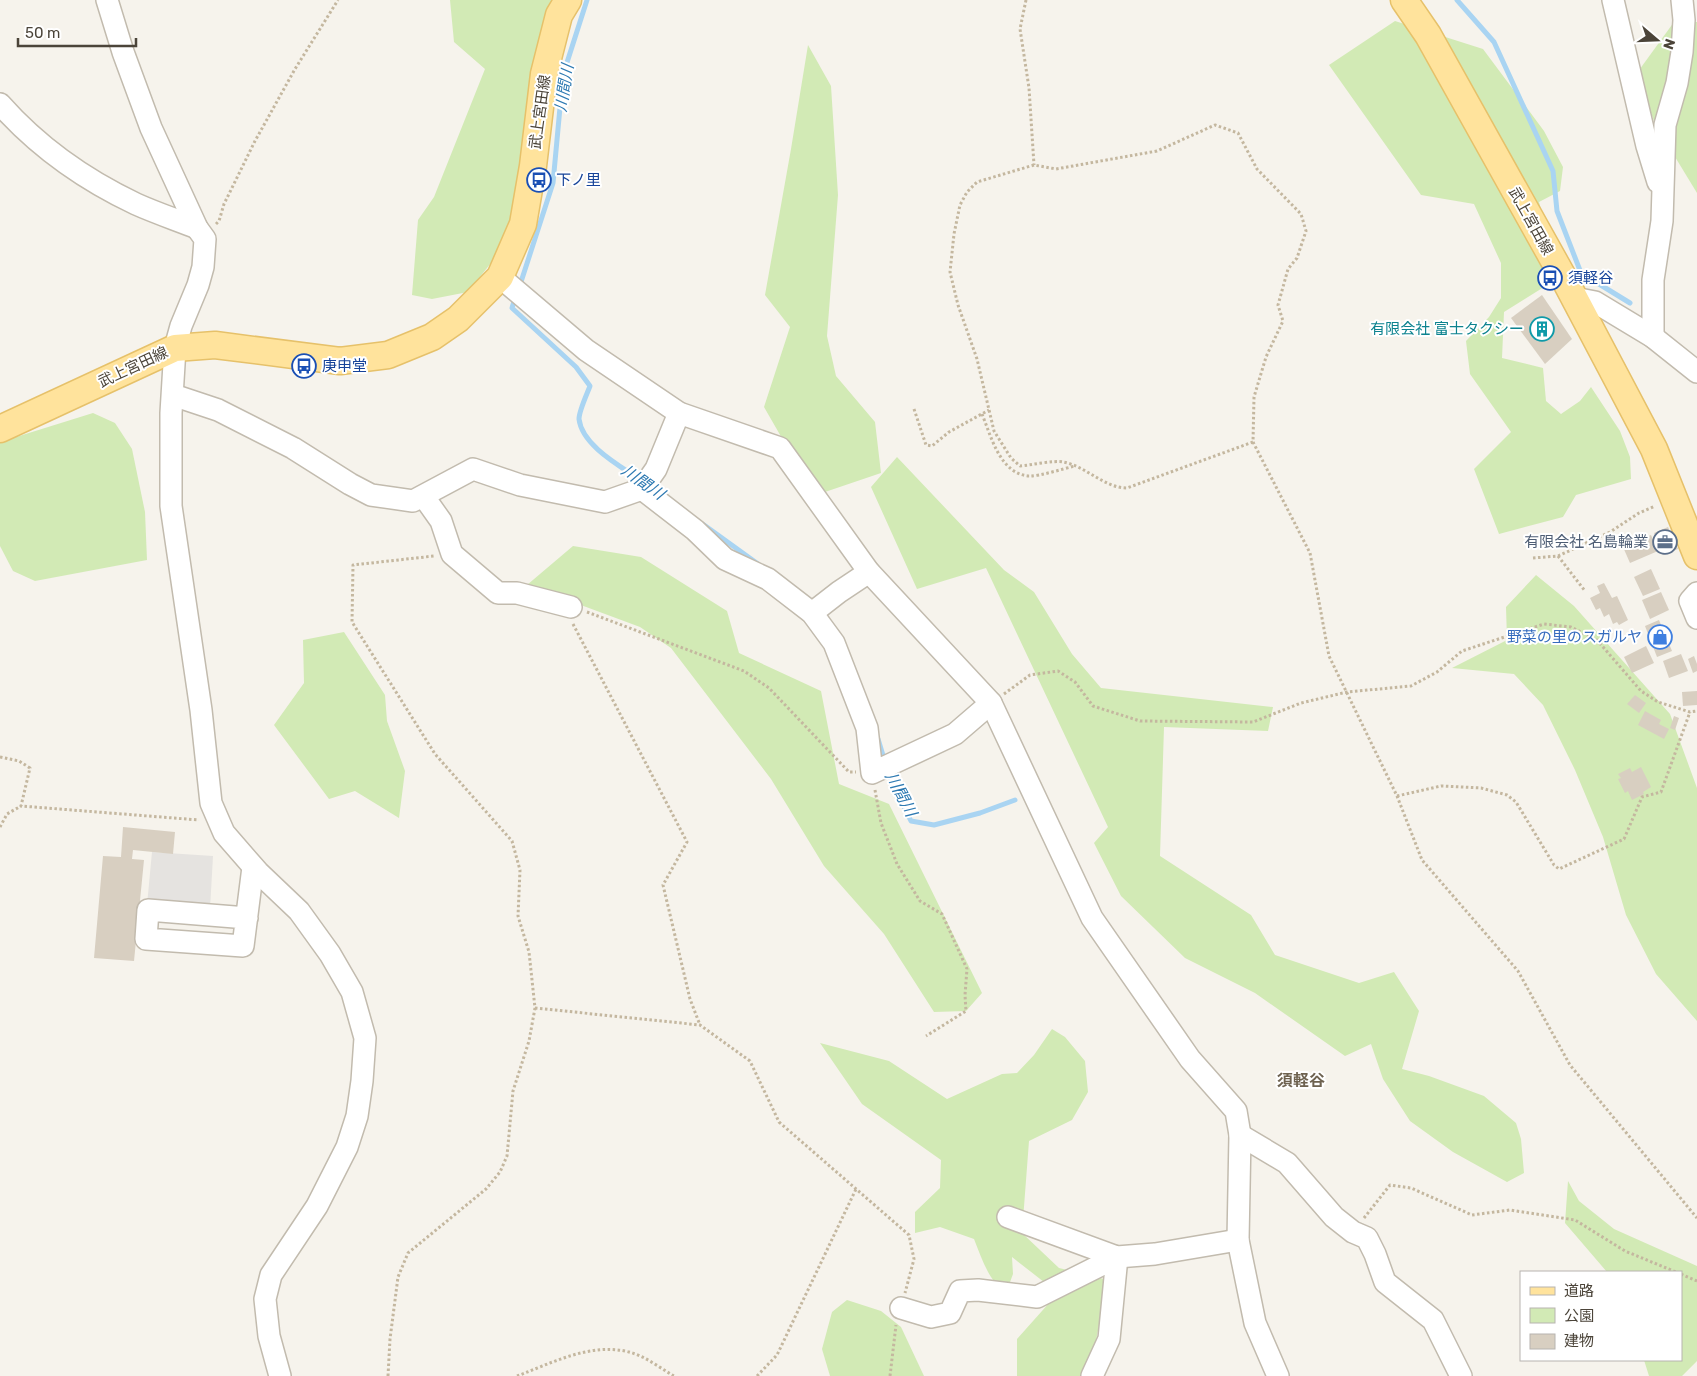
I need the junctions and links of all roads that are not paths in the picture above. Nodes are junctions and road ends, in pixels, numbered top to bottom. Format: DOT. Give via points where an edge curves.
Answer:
graph roads {
  1 [pos="107,0"];
  2 [pos="568,0"];
  3 [pos="1404,0"];
  4 [pos="1613,0"];
  5 [pos="1682,0"];
  6 [pos="0,104"];
  7 [pos="1662,195"];
  8 [pos="201,233"];
  9 [pos="500,277"];
  10 [pos="1574,298"];
  11 [pos="1653,338"];
  12 [pos="176,348"];
  13 [pos="1697,372"];
  14 [pos="173,395"];
  15 [pos="679,413"];
  16 [pos="0,429"];
  17 [pos="642,489"];
  18 [pos="424,496"];
  19 [pos="1697,556"];
  20 [pos="869,572"];
  21 [pos="1697,593"];
  22 [pos="571,607"];
  23 [pos="812,613"];
  24 [pos="1697,618"];
  25 [pos="991,703"];
  26 [pos="253,867"];
  27 [pos="247,918"];
  28 [pos="1240,1135"];
  29 [pos="1008,1217"];
  30 [pos="1238,1240"];
  31 [pos="1117,1257"];
  32 [pos="901,1308"];
  33 [pos="280,1376"];
  34 [pos="1092,1376"];
  35 [pos="1278,1376"];
  36 [pos="1462,1376"];
  1 -- 8 [label="street" via="150,128"];
  2 -- 9 [label="main road, 武上宮田線" via="559,15 544,74 522,224"];
  3 -- 10 [label="main road, 武上宮田線" via="1428,35"];
  4 -- 7 [label="street" via="1647,146"];
  5 -- 7 [label="street" via="1682,52 1665,125"];
  6 -- 8 [label="street" via="57,158 137,204"];
  7 -- 11 [label="street" via="1662,221 1653,280"];
  8 -- 12 [label="street" via="203,267"];
  9 -- 12 [label="main road, 武上宮田線" via="458,319 432,337 388,356 340,360 215,345"];
  9 -- 15 [label="street" via="586,350"];
  10 -- 11 [label="street" via="1595,302"];
  10 -- 19 [label="main road, 武上宮田線" via="1654,449"];
  11 -- 13 [label="street"];
  12 -- 14 [label="street"];
  12 -- 16 [label="main road, 武上宮田線"];
  14 -- 18 [label="street" via="218,410 293,448 371,495 413,501"];
  14 -- 26 [label="street" via="170,413 171,506 202,710 211,803 224,833"];
  15 -- 17 [label="street" via="656,469"];
  15 -- 20 [label="street" via="780,448"];
  17 -- 18 [label="street" via="604,502 520,486 473,469"];
  17 -- 23 [label="street" via="695,530 725,560 768,579"];
  18 -- 22 [label="street" via="442,520 452,554 498,593 517,593"];
  20 -- 23 [label="street"];
  20 -- 25 [label="street"];
  21 -- 24 [label="street" via="1690,601"];
  23 -- 25 [label="street" via="834,643 867,728 872,773 955,734"];
  25 -- 28 [label="street" via="1092,918 1190,1060 1236,1111"];
  26 -- 27 [label="street"];
  26 -- 33 [label="street" via="299,911 330,954 352,992 365,1038 358,1116 347,1147 317,1206 271,1275 266,1298 269,1336"];
  28 -- 30 [label="street"];
  28 -- 36 [label="street" via="1288,1163 1334,1217 1366,1238 1385,1282 1433,1320"];
  29 -- 31 [label="street"];
  30 -- 31 [label="street"];
  30 -- 35 [label="street" via="1255,1323"];
  31 -- 32 [label="street" via="1037,1297 978,1290 960,1292 950,1313 930,1317"];
  31 -- 34 [label="street" via="1109,1339"];
}
